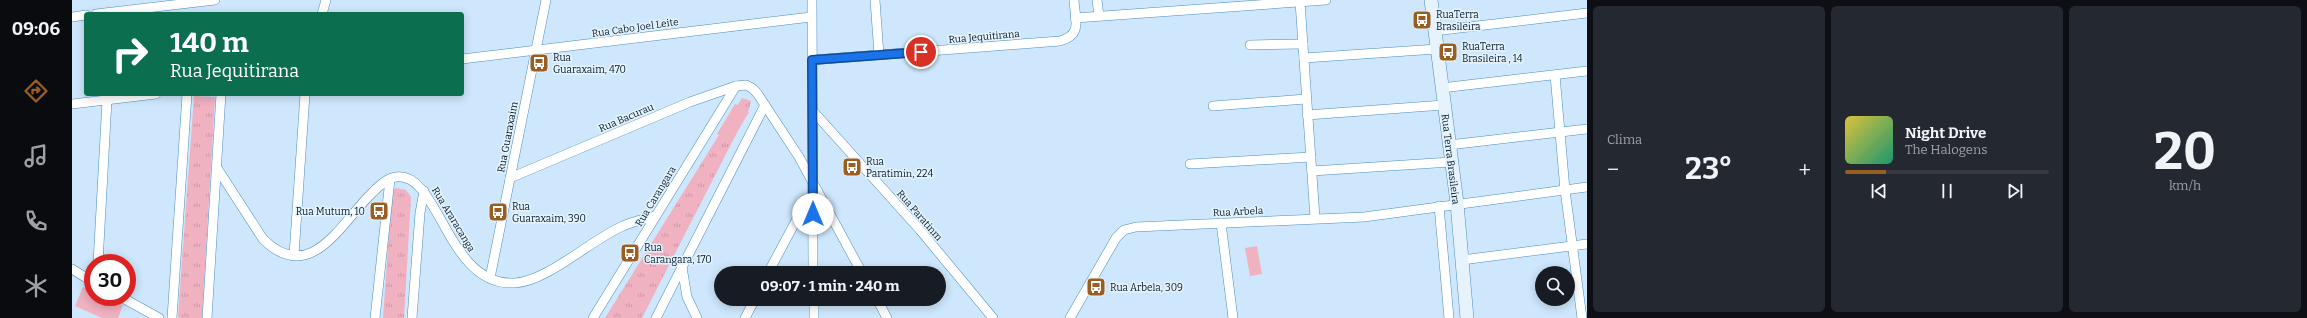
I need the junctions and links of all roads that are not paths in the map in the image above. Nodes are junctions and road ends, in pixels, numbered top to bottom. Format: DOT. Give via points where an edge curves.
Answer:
graph roads {
  1 [pos="215,0"];
  2 [pos="326,0"];
  3 [pos="546,0"];
  4 [pos="812,0"];
  5 [pos="875,0"];
  6 [pos="1074,0"];
  7 [pos="1097,0"];
  8 [pos="1326,0"];
  9 [pos="1430,0"];
  10 [pos="1300,2"];
  11 [pos="113,12"];
  12 [pos="323,12"];
  13 [pos="1587,13"];
  14 [pos="84,15"];
  15 [pos="1099,16"];
  16 [pos="72,17"];
  17 [pos="812,17"];
  18 [pos="1075,18"];
  19 [pos="1434,31"];
  20 [pos="1250,44"];
  21 [pos="1303,44"];
  22 [pos="1437,49"];
  23 [pos="535,51"];
  24 [pos="879,55"];
  25 [pos="1304,58"];
  26 [pos="464,59"];
  27 [pos="812,60"];
  28 [pos="1587,71"];
  29 [pos="1555,75"];
  30 [pos="736,86"];
  31 [pos="1441,88"];
  32 [pos="140,96"];
  33 [pos="187,96"];
  34 [pos="221,96"];
  35 [pos="305,96"];
  36 [pos="1306,99"];
  37 [pos="107,100"];
  38 [pos="72,104"];
  39 [pos="765,105"];
  40 [pos="1444,105"];
  41 [pos="1213,106"];
  42 [pos="812,110"];
  43 [pos="1308,115"];
  44 [pos="1587,129"];
  45 [pos="1560,133"];
  46 [pos="1449,145"];
  47 [pos="1311,156"];
  48 [pos="1451,162"];
  49 [pos="1190,164"];
  50 [pos="217,168"];
  51 [pos="1312,171"];
  52 [pos="510,178"];
  53 [pos="390,179"];
  54 [pos="813,183"];
  55 [pos="1587,187"];
  56 [pos="424,190"];
  57 [pos="1565,190"];
  58 [pos="812,200"];
  59 [pos="1457,203"];
  60 [pos="1439,206"];
  61 [pos="656,216"];
  62 [pos="1315,218"];
  63 [pos="1220,223"];
  64 [pos="1587,244"];
  65 [pos="1573,246"];
  66 [pos="98,254"];
  67 [pos="294,255"];
  68 [pos="1462,260"];
  69 [pos="772,266"];
  70 [pos="814,266"];
  71 [pos="858,266"];
  72 [pos="682,267"];
  73 [pos="72,269"];
  74 [pos="84,276"];
  75 [pos="490,278"];
  76 [pos="1584,301"];
  77 [pos="136,306"];
  78 [pos="751,306"];
  79 [pos="814,306"];
  80 [pos="880,306"];
  81 [pos="158,318"];
  82 [pos="172,318"];
  83 [pos="207,318"];
  84 [pos="375,318"];
  85 [pos="412,318"];
  86 [pos="593,318"];
  87 [pos="656,318"];
  88 [pos="697,318"];
  89 [pos="745,318"];
  90 [pos="814,318"];
  91 [pos="887,318"];
  92 [pos="993,318"];
  93 [pos="1070,318"];
  94 [pos="1233,318"];
  95 [pos="1449,318"];
  96 [pos="1467,318"];
  97 [pos="1582,318"];
  1 -- 11 [label="street"];
  2 -- 12 [label="street"];
  3 -- 23 [label="street, Rua Guaraxaim"];
  4 -- 17 [label="street"];
  5 -- 24 [label="street"];
  6 -- 18 [label="street, Rua Jequitirana"];
  7 -- 15 [label="street"];
  8 -- 10 [label="street"];
  9 -- 19 [label="street, Rua Terra Brasileira"];
  10 -- 15 [label="street"];
  10 -- 21 [label="street"];
  13 -- 19 [label="street"];
  14 -- 16 [label="street"];
  15 -- 18 [label="street"];
  17 -- 23 [label="street, Rua Cabo Joel Leite"];
  17 -- 27 [label="street"];
  18 -- 24 [label="street, Rua Jequitirana" via="1074,34 1060,41"];
  19 -- 22 [label="street, Rua Terra Brasileira"];
  20 -- 21 [label="street"];
  21 -- 25 [label="street"];
  22 -- 25 [label="street"];
  22 -- 31 [label="street, Rua Terra Brasileira"];
  23 -- 26 [label="street, Rua Cabo Joel Leite"];
  23 -- 52 [label="street, Rua Guaraxaim"];
  24 -- 27 [label="street, Rua Jequitirana"];
  25 -- 36 [label="street"];
  27 -- 42 [label="street"];
  28 -- 29 [label="street"];
  29 -- 31 [label="street"];
  29 -- 45 [label="street"];
  30 -- 39 [label="street, Rua Bacurau" via="752,88"];
  30 -- 52 [label="street, Rua Bacurau" via="690,102"];
  30 -- 61 [label="street, Rua Carangara"];
  31 -- 40 [label="street, Rua Terra Brasileira"];
  32 -- 37 [label="street"];
  33 -- 82 [label="street"];
  34 -- 50 [label="street"];
  35 -- 67 [label="street"];
  36 -- 41 [label="street"];
  36 -- 43 [label="street"];
  37 -- 38 [label="street"];
  37 -- 66 [label="street"];
  39 -- 54 [label="street" via="800,157"];
  39 -- 72 [label="street"];
  40 -- 43 [label="street"];
  40 -- 46 [label="street, Rua Terra Brasileira"];
  42 -- 54 [label="street"];
  42 -- 92 [label="street, Rua Paratinm" via="920,230"];
  43 -- 47 [label="street"];
  44 -- 45 [label="street"];
  45 -- 46 [label="street"];
  45 -- 57 [label="street"];
  46 -- 48 [label="street, Rua Terra Brasileira"];
  47 -- 49 [label="street"];
  47 -- 51 [label="street"];
  48 -- 51 [label="street"];
  48 -- 59 [label="street, Rua Terra Brasileira"];
  50 -- 67 [label="street" via="263,239 271,247"];
  50 -- 83 [label="street"];
  51 -- 62 [label="street"];
  52 -- 75 [label="street, Rua Guaraxaim"];
  53 -- 56 [label="street, Rua Araracanga" via="403,177"];
  53 -- 67 [label="street" via="364,200 321,249 308,255"];
  53 -- 84 [label="street"];
  54 -- 58 [label="street"];
  54 -- 71 [label="street"];
  55 -- 57 [label="street, Rua Arbela"];
  56 -- 75 [label="street, Rua Araracanga" via="457,250 469,265"];
  56 -- 85 [label="street"];
  57 -- 59 [label="street, Rua Arbela"];
  57 -- 65 [label="street"];
  58 -- 69 [label="street" via="799,215"];
  58 -- 70 [label="street"];
  59 -- 60 [label="street, Rua Arbela"];
  59 -- 68 [label="street, Rua Terra Brasileira"];
  60 -- 62 [label="street, Rua Arbela" via="1364,217"];
  60 -- 95 [label="street, Rua Terra Brasileira"];
  61 -- 75 [label="street, Rua Araracanga" via="624,226 525,282 514,283"];
  61 -- 86 [label="street, Rua Carangara"];
  62 -- 63 [label="street, Rua Arbela"];
  63 -- 93 [label="street, Rua Arbela" via="1136,227 1124,230 1116,238"];
  63 -- 94 [label="street"];
  64 -- 65 [label="street"];
  65 -- 68 [label="street"];
  65 -- 76 [label="street"];
  68 -- 96 [label="street, Rua Terra Brasileira"];
  72 -- 87 [label="street"];
  72 -- 88 [label="street" via="687,297"];
  73 -- 74 [label="street"];
  76 -- 97 [label="street"];
  77 -- 81 [label="street"];
  78 -- 89 [label="street"];
  79 -- 90 [label="street"];
  80 -- 91 [label="street"];
}
